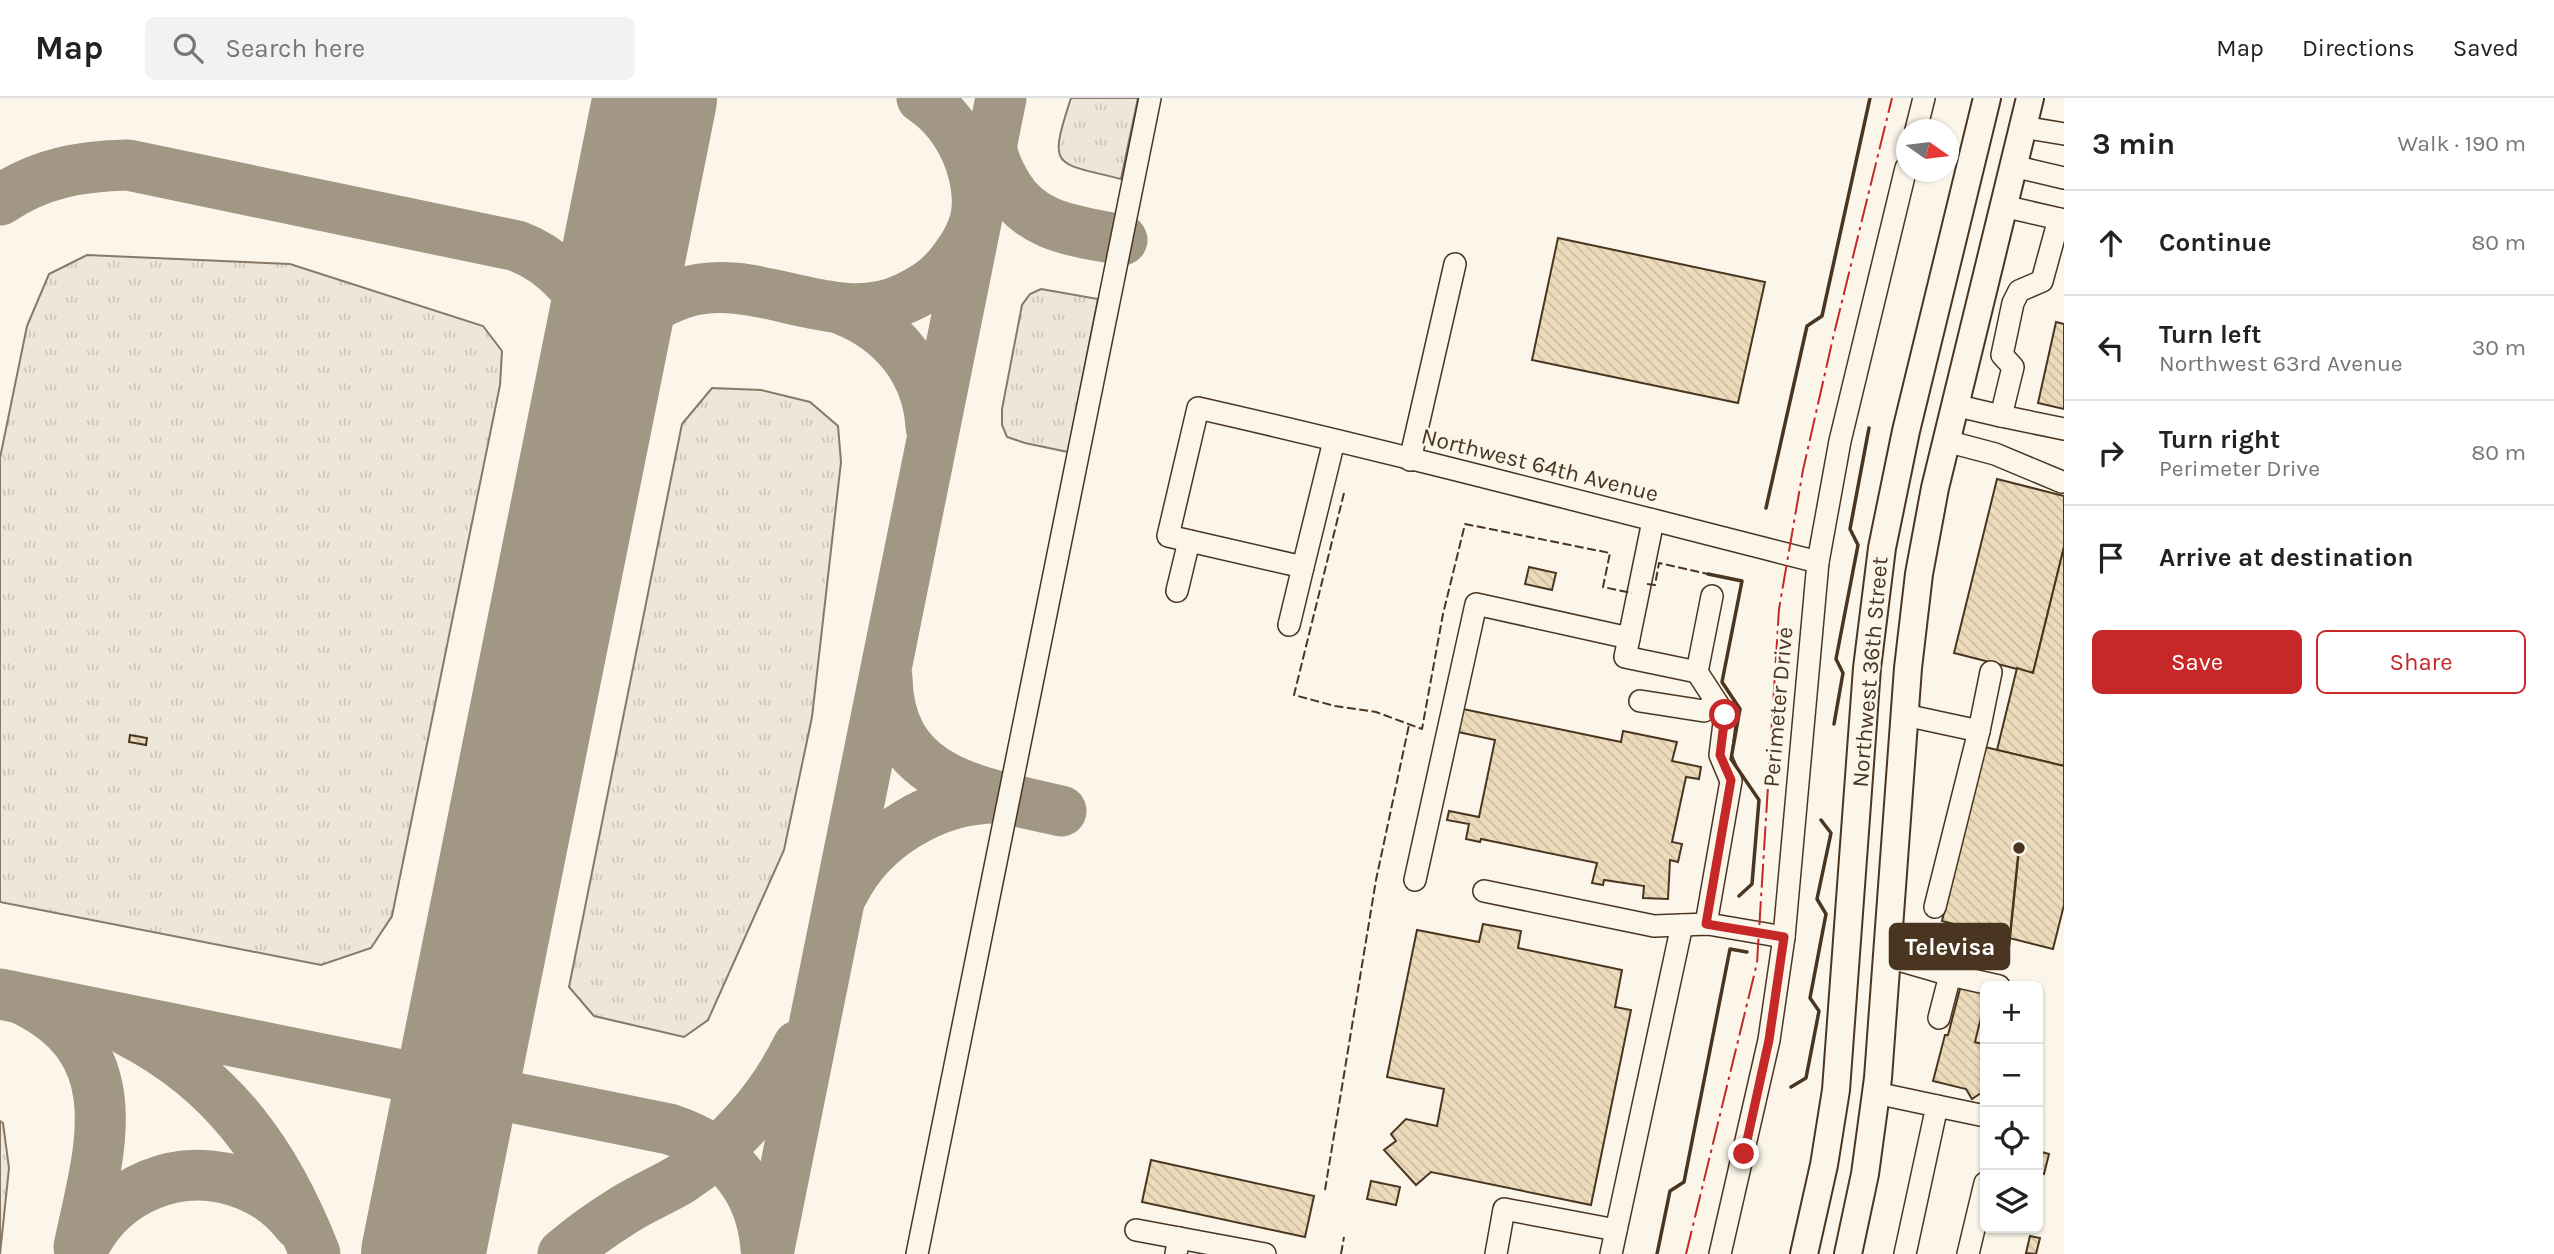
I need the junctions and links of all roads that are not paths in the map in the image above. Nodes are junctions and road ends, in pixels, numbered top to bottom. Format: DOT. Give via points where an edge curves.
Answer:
graph roads {
  1 [pos="1150,98"];
  2 [pos="1924,98"];
  3 [pos="1987,98"];
  4 [pos="2030,98"];
  5 [pos="1919,119"];
  6 [pos="2023,127"];
  7 [pos="2064,134"];
  8 [pos="2013,166"];
  9 [pos="2064,178"];
  10 [pos="1903,182"];
  11 [pos="2003,206"];
  12 [pos="2062,220"];
  13 [pos="1455,264"];
  14 [pos="1955,405"];
  15 [pos="2001,416"];
  16 [pos="2064,429"];
  17 [pos="1906,431"];
  18 [pos="1334,440"];
  19 [pos="1946,441"];
  20 [pos="1410,460"];
  21 [pos="2062,482"];
  22 [pos="1653,521"];
  23 [pos="1189,541"];
  24 [pos="1818,562"];
  25 [pos="1303,568"];
  26 [pos="1177,591"];
  27 [pos="1712,596"];
  28 [pos="1289,625"];
  29 [pos="1629,638"];
  30 [pos="1697,672"];
  31 [pos="1991,672"];
  32 [pos="1640,701"];
  33 [pos="1716,702"];
  34 [pos="1905,715"];
  35 [pos="1979,731"];
  36 [pos="1415,880"];
  37 [pos="1484,891"];
  38 [pos="1935,907"];
  39 [pos="1706,924"];
  40 [pos="1682,925"];
  41 [pos="1784,937"];
  42 [pos="1888,957"];
  43 [pos="1950,975"];
  44 [pos="1980,982"];
  45 [pos="1939,1018"];
  46 [pos="1836,1090"];
  47 [pos="1876,1093"];
  48 [pos="1937,1106"];
  49 [pos="1980,1115"];
  50 [pos="1980,1204"];
  51 [pos="1136,1230"];
  52 [pos="1616,1230"];
  53 [pos="1177,1246"];
  54 [pos="917,1254"];
  55 [pos="1265,1254"];
  56 [pos="1496,1254"];
  57 [pos="1611,1254"];
  58 [pos="1720,1254"];
  59 [pos="1804,1254"];
  60 [pos="1847,1254"];
  61 [pos="1905,1254"];
  62 [pos="1968,1254"];
  1 -- 54 [label="street"];
  2 -- 5 [label="street"];
  3 -- 17 [label="main road, Northwest 36th Street"];
  4 -- 6 [label="main road, Northwest 36th Street"];
  6 -- 7 [label="street"];
  6 -- 8 [label="main road, Northwest 36th Street"];
  8 -- 9 [label="street"];
  8 -- 11 [label="main road, Northwest 36th Street"];
  10 -- 24 [label="street, Perimeter Drive" via="1840,441"];
  11 -- 12 [label="street"];
  11 -- 14 [label="main road, Northwest 36th Street"];
  12 -- 15 [label="street" via="2042,281 2019,291 2013,303 2002,355 2012,367"];
  13 -- 20 [label="street"];
  14 -- 15 [label="street"];
  14 -- 19 [label="main road, Northwest 36th Street"];
  15 -- 16 [label="street"];
  17 -- 19 [label="main road"];
  17 -- 46 [label="main road, Northwest 36th Street" via="1874,600"];
  18 -- 20 [label="street, Northwest 64th Avenue"];
  18 -- 23 [label="street, Northwest 64th Avenue" via="1198,408 1168,536"];
  18 -- 25 [label="street"];
  19 -- 21 [label="street" via="1995,454"];
  19 -- 34 [label="main road, Northwest 36th Street" via="1919,574"];
  20 -- 22 [label="street, Northwest 64th Avenue"];
  22 -- 24 [label="street, Northwest 64th Avenue"];
  22 -- 29 [label="street"];
  23 -- 25 [label="street"];
  23 -- 26 [label="street"];
  24 -- 41 [label="street, Perimeter Drive"];
  25 -- 28 [label="street"];
  27 -- 30 [label="street"];
  29 -- 30 [label="street" via="1625,657"];
  29 -- 36 [label="street" via="1476,604"];
  30 -- 33 [label="street"];
  31 -- 35 [label="street"];
  32 -- 33 [label="street" via="1704,711"];
  33 -- 39 [label="street" via="1725,715 1720,755 1731,780"];
  34 -- 35 [label="street"];
  34 -- 42 [label="main road, Northwest 36th Street"];
  35 -- 38 [label="street"];
  37 -- 40 [label="street" via="1654,926"];
  39 -- 40 [label="street"];
  39 -- 41 [label="street"];
  40 -- 52 [label="street"];
  41 -- 58 [label="street, Perimeter Drive" via="1769,1040"];
  42 -- 43 [label="street"];
  42 -- 47 [label="main road, Northwest 36th Street"];
  43 -- 44 [label="street"];
  43 -- 45 [label="street"];
  46 -- 47 [label="main road"];
  46 -- 59 [label="main road, Northwest 36th Street"];
  47 -- 48 [label="street"];
  47 -- 60 [label="main road, Northwest 36th Street" via="1865,1174"];
  48 -- 49 [label="street"];
  48 -- 61 [label="street"];
  50 -- 62 [label="street"];
  51 -- 53 [label="street"];
  52 -- 56 [label="street" via="1504,1209"];
  52 -- 57 [label="street"];
  53 -- 55 [label="street"];
}
